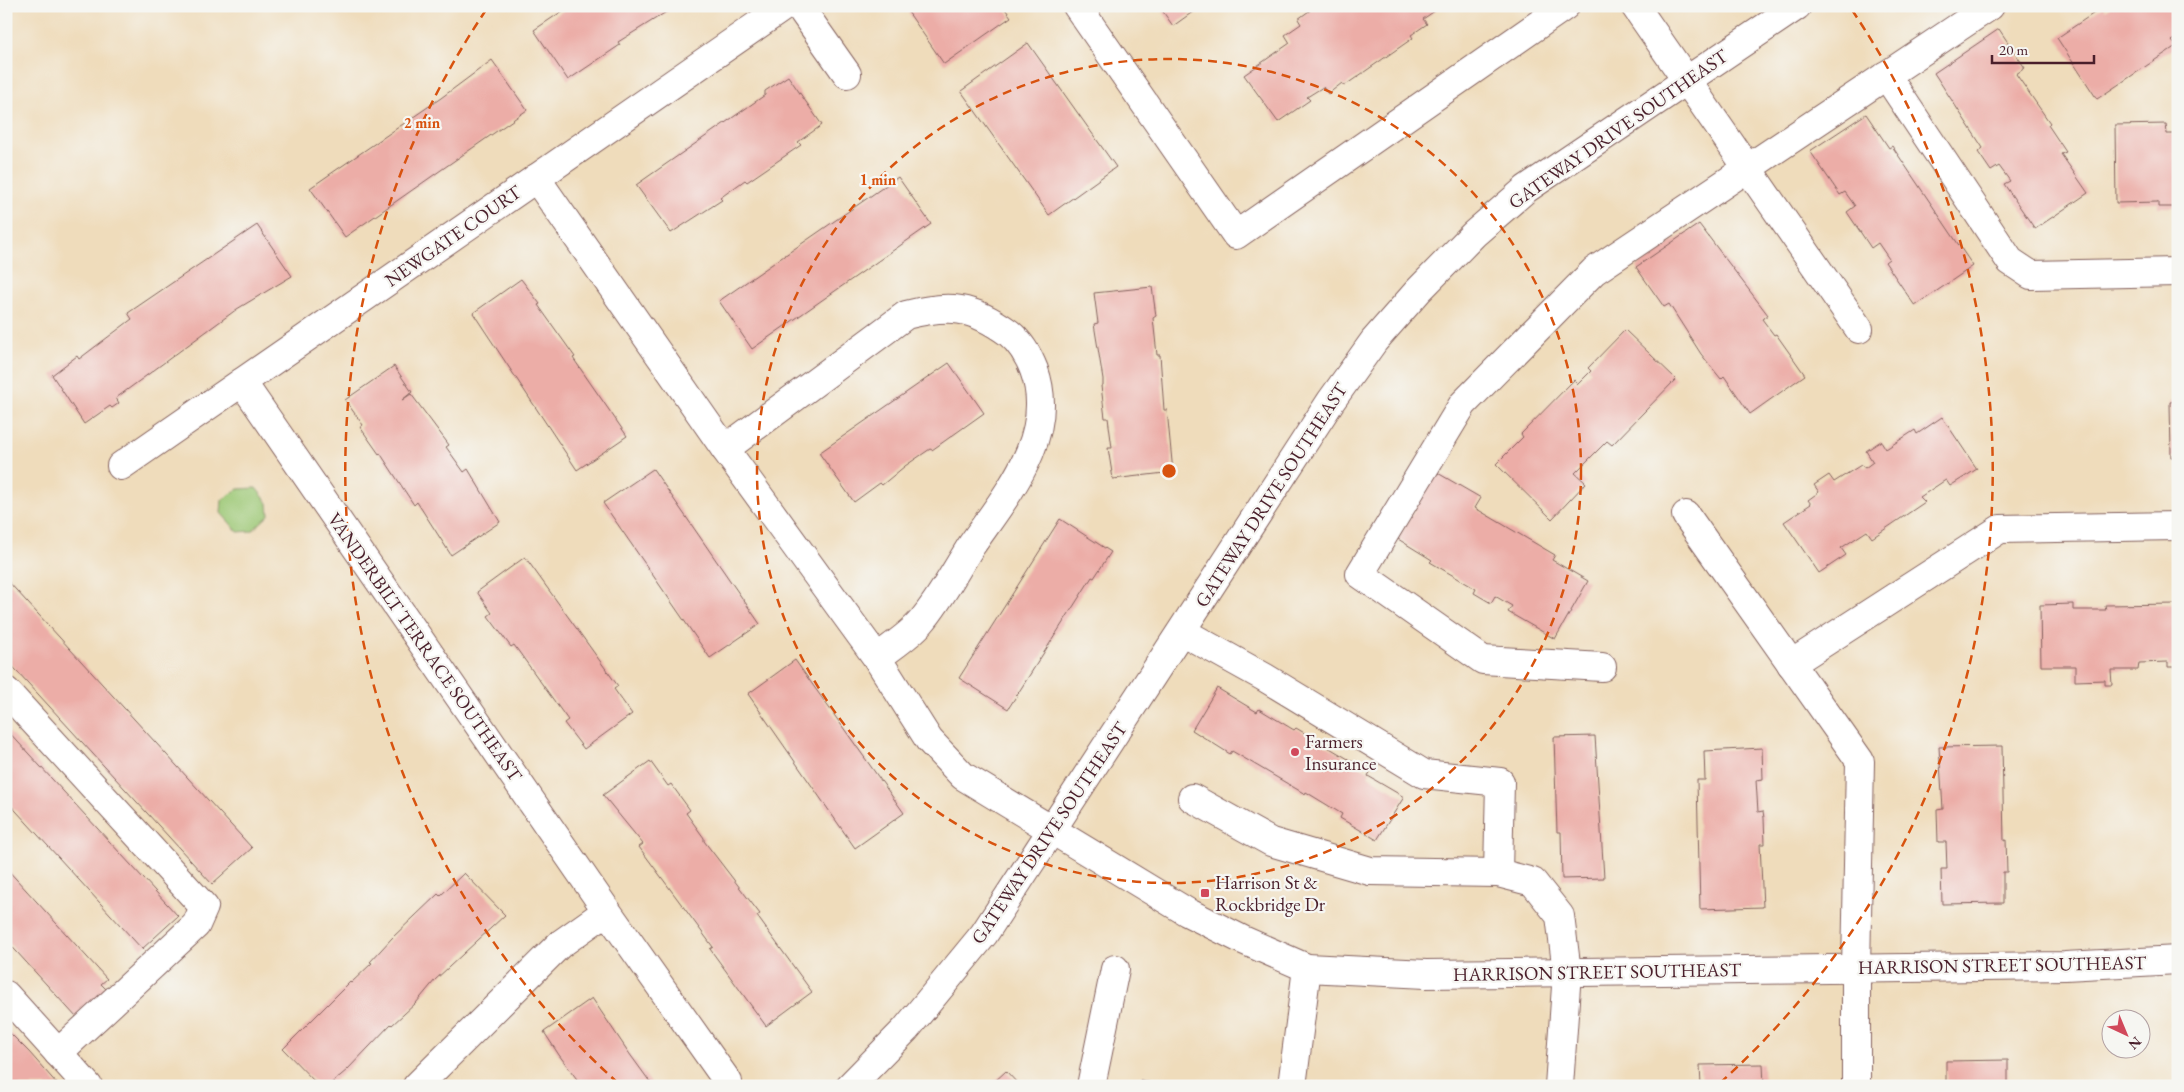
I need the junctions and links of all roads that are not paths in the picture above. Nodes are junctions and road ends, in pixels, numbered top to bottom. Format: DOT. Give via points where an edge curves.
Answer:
graph roads {
  1 [pos="785,6"];
  2 [pos="799,6"];
  3 [pos="1077,6"];
  4 [pos="1634,6"];
  5 [pos="1797,6"];
  6 [pos="1990,6"];
  7 [pos="1558,8"];
  8 [pos="847,74"];
  9 [pos="1886,75"];
  10 [pos="1685,80"];
  11 [pos="1747,168"];
  12 [pos="536,178"];
  13 [pos="2178,272"];
  14 [pos="1859,329"];
  15 [pos="242,382"];
  16 [pos="725,449"];
  17 [pos="121,466"];
  18 [pos="1686,514"];
  19 [pos="2178,526"];
  20 [pos="1183,632"];
  21 [pos="877,658"];
  22 [pos="1791,664"];
  23 [pos="1602,667"];
  24 [pos="6,691"];
  25 [pos="1192,798"];
  26 [pos="1053,830"];
  27 [pos="1498,872"];
  28 [pos="608,911"];
  29 [pos="2178,960"];
  30 [pos="1306,968"];
  31 [pos="1115,969"];
  32 [pos="1856,969"];
  33 [pos="1567,972"];
  34 [pos="6,995"];
  35 [pos="58,1053"];
  36 [pos="728,1082"];
  37 [pos="88,1086"];
  38 [pos="418,1086"];
  39 [pos="850,1086"];
  40 [pos="1091,1086"];
  41 [pos="1292,1086"];
  42 [pos="1558,1086"];
  43 [pos="1856,1086"];
  1 -- 12 [label="street, NEWGATE COURT"];
  2 -- 8 [label="street"];
  3 -- 7 [label="street" via="1236,235"];
  4 -- 10 [label="street"];
  5 -- 10 [label="street, GATEWAY DRIVE SOUTHEAST"];
  6 -- 9 [label="street"];
  9 -- 11 [label="street"];
  9 -- 13 [label="street" via="2010,261 2032,275"];
  10 -- 11 [label="street"];
  10 -- 20 [label="street, GATEWAY DRIVE SOUTHEAST" via="1526,189 1474,234 1418,291 1374,341 1331,401"];
  11 -- 14 [label="street"];
  11 -- 23 [label="street" via="1594,271 1463,404 1360,574 1483,660"];
  12 -- 15 [label="street, NEWGATE COURT"];
  12 -- 16 [label="street"];
  15 -- 17 [label="street, NEWGATE COURT"];
  15 -- 28 [label="street, VANDERBILT TERRACE SOUTHEAST"];
  16 -- 21 [label="street"];
  16 -- 21 [label="street" via="906,315 935,308 963,309 990,319 1012,335 1029,357 1040,387 1041,416 1025,465 921,622"];
  18 -- 22 [label="street"];
  19 -- 22 [label="street" via="2000,529"];
  20 -- 26 [label="street, GATEWAY DRIVE SOUTHEAST"];
  20 -- 27 [label="street" via="1424,774 1500,782"];
  21 -- 26 [label="street" via="929,740 963,776"];
  22 -- 32 [label="street" via="1860,761"];
  24 -- 35 [label="street" via="204,907 196,925"];
  25 -- 27 [label="street" via="1271,842 1370,871"];
  26 -- 30 [label="street, HARRISON STREET SOUTHEAST" via="1187,912"];
  26 -- 39 [label="street, GATEWAY DRIVE SOUTHEAST" via="984,934 906,1029"];
  27 -- 33 [label="street" via="1533,882 1560,916"];
  28 -- 36 [label="street, VANDERBILT TERRACE SOUTHEAST"];
  28 -- 38 [label="street" via="559,945"];
  29 -- 32 [label="street, HARRISON STREET SOUTHEAST" via="2065,966"];
  30 -- 33 [label="street, HARRISON STREET SOUTHEAST" via="1426,974"];
  30 -- 41 [label="street"];
  31 -- 40 [label="street"];
  32 -- 33 [label="street, HARRISON STREET SOUTHEAST"];
  32 -- 43 [label="street"];
  33 -- 42 [label="street"];
  34 -- 35 [label="street"];
  35 -- 37 [label="street"];
}
